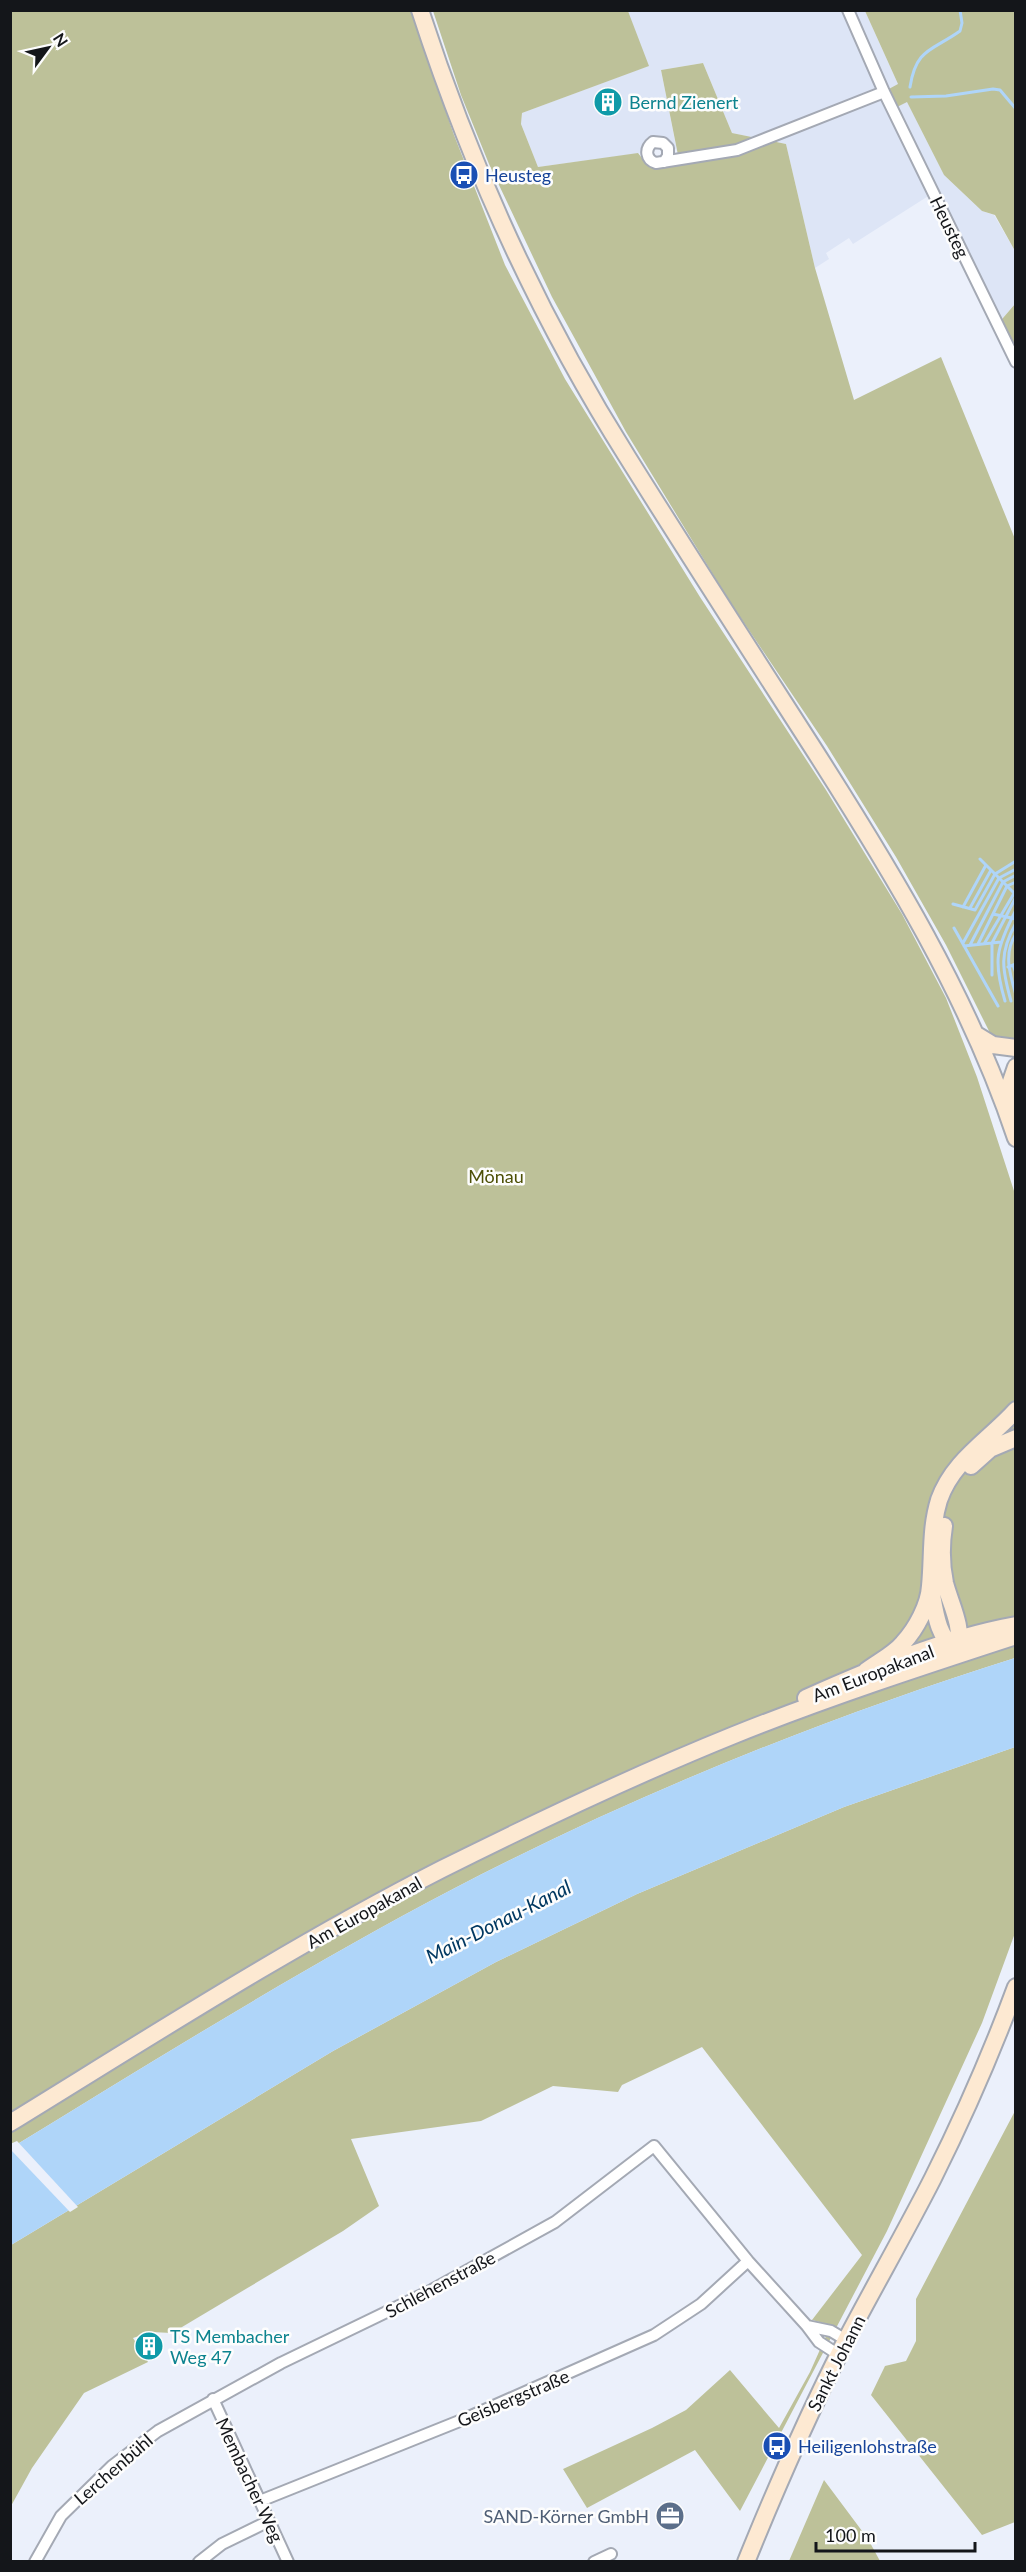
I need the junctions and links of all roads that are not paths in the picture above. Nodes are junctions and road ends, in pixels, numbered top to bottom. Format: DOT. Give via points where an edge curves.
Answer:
graph roads {
  1 [pos="420,10"];
  2 [pos="848,10"];
  3 [pos="884,93"];
  4 [pos="664,162"];
  5 [pos="1016,362"];
  6 [pos="975,1034"];
  7 [pos="1016,1048"];
  8 [pos="1016,1067"];
  9 [pos="1007,1112"];
  10 [pos="1016,1138"];
  11 [pos="1016,1410"];
  12 [pos="1016,1438"];
  13 [pos="930,1588"];
  14 [pos="1016,1625"];
  15 [pos="1016,1636"];
  16 [pos="957,1648"];
  17 [pos="866,1671"];
  18 [pos="736,1735"];
  19 [pos="1016,1987"];
  20 [pos="10,2123"];
  21 [pos="748,2261"];
  22 [pos="807,2326"];
  23 [pos="846,2340"];
  24 [pos="839,2355"];
  25 [pos="213,2399"];
  26 [pos="260,2501"];
  27 [pos="269,2521"];
  28 [pos="611,2554"];
  29 [pos="35,2562"];
  30 [pos="199,2562"];
  31 [pos="288,2562"];
  32 [pos="594,2562"];
  33 [pos="746,2562"];
  1 -- 6 [label="main road" via="473,158 575,370 852,808 938,957"];
  2 -- 3 [label="street, Heusteg"];
  3 -- 4 [label="street" via="737,150"];
  3 -- 5 [label="street, Heusteg"];
  6 -- 7 [label="main road" via="993,1045"];
  6 -- 9 [label="main road"];
  8 -- 9 [label="main road" via="1007,1093"];
  9 -- 10 [label="main road"];
  11 -- 13 [label="main road" via="957,1467 940,1499 930,1547"];
  12 -- 16 [label="main road" via="990,1449 969,1468 953,1493 946,1515 943,1573"];
  13 -- 16 [label="main road" via="937,1619"];
  13 -- 17 [label="main road" via="921,1617 903,1644"];
  14 -- 16 [label="main road, Am Europakanal"];
  15 -- 16 [label="main road, Am Europakanal"];
  16 -- 17 [label="main road, Am Europakanal"];
  16 -- 18 [label="main road, Am Europakanal"];
  17 -- 18 [label="main road, Am Europakanal" via="759,1720"];
  18 -- 20 [label="main road, Am Europakanal" via="532,1825 316,1937"];
  19 -- 23 [label="main road, Sankt Johann" via="966,2109"];
  21 -- 22 [label="street"];
  21 -- 25 [label="street, Schlehenstraße" via="654,2146 555,2222 432,2290"];
  21 -- 26 [label="street, Geisbergstraße" via="700,2304 654,2335 462,2420"];
  22 -- 23 [label="street" via="826,2329"];
  22 -- 24 [label="street" via="819,2342"];
  23 -- 24 [label="main road, Sankt Johann"];
  24 -- 33 [label="main road, Sankt Johann"];
  25 -- 26 [label="street, Membacher Weg"];
  25 -- 29 [label="street, Lerchenbühl" via="158,2431 112,2466 61,2516"];
  26 -- 27 [label="street, Membacher Weg"];
  27 -- 30 [label="street" via="222,2544"];
  27 -- 31 [label="street, Membacher Weg"];
  28 -- 32 [label="street"];
}
